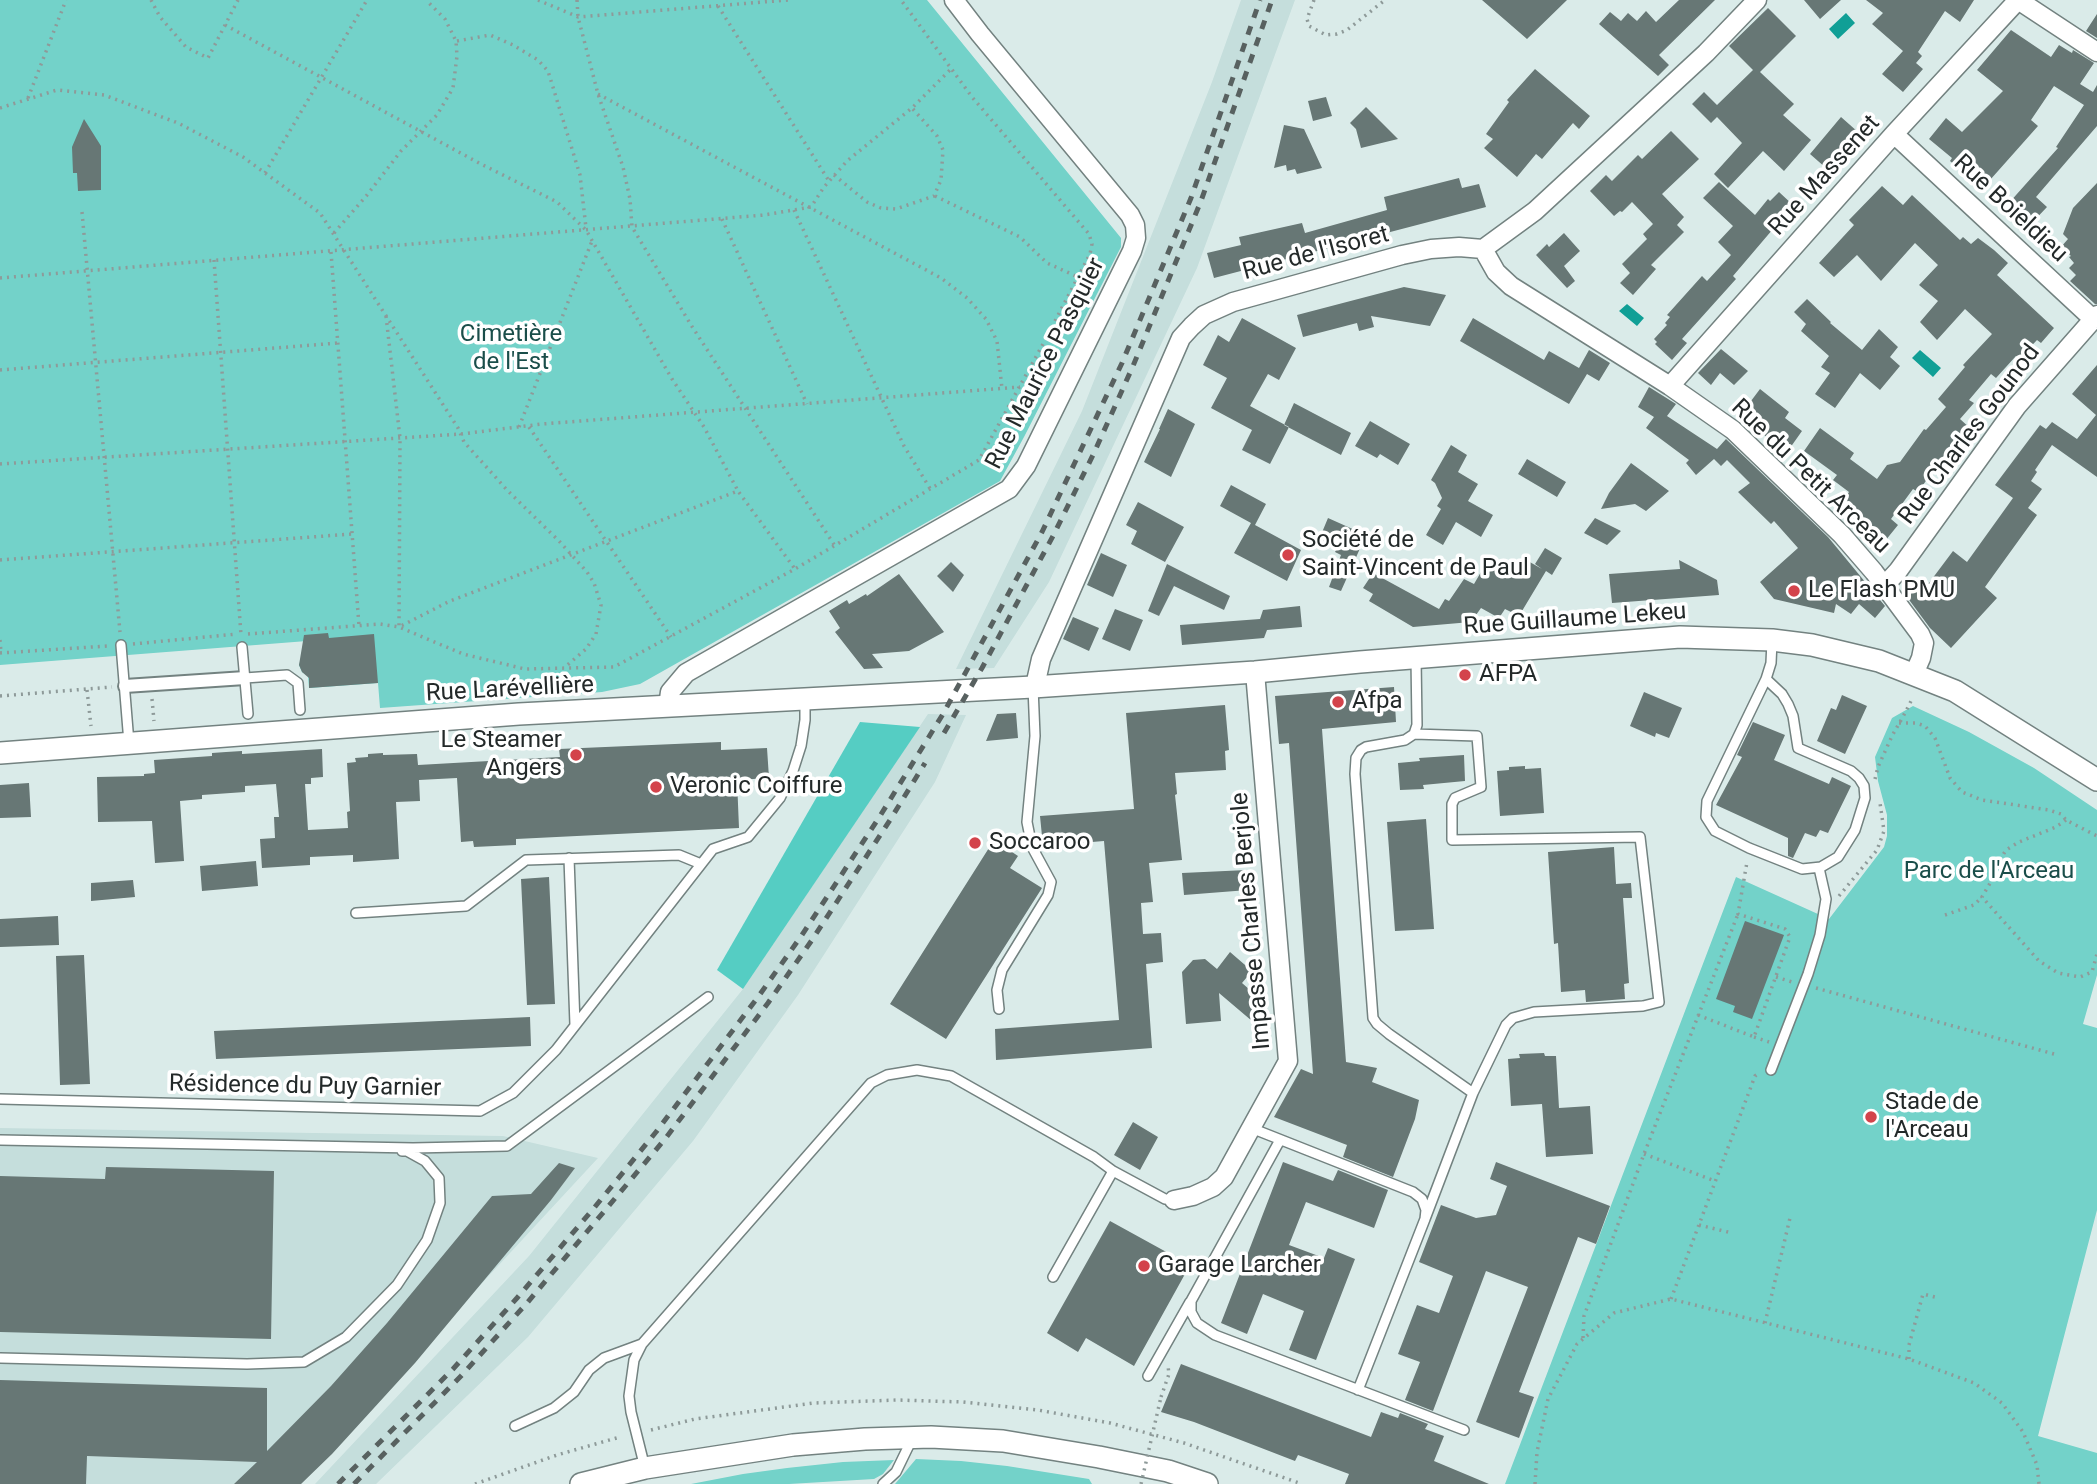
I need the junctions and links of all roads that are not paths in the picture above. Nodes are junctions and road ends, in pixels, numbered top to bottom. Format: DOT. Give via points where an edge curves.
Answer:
graph roads {
  1 [pos="954,0"];
  2 [pos="1758,0"];
  3 [pos="2018,0"];
  4 [pos="2097,52"];
  5 [pos="1894,134"];
  6 [pos="1483,249"];
  7 [pos="2095,317"];
  8 [pos="1670,386"];
  9 [pos="1884,586"];
  10 [pos="1772,640"];
  11 [pos="121,645"];
  12 [pos="242,647"];
  13 [pos="1416,658"];
  14 [pos="1255,672"];
  15 [pos="1914,674"];
  16 [pos="245,678"];
  17 [pos="1766,679"];
  18 [pos="125,686"];
  19 [pos="1031,686"];
  20 [pos="805,699"];
  21 [pos="667,707"];
  22 [pos="300,710"];
  23 [pos="248,715"];
  24 [pos="1414,734"];
  25 [pos="129,743"];
  26 [pos="0,753"];
  27 [pos="2097,780"];
  28 [pos="569,858"];
  29 [pos="701,864"];
  30 [pos="1819,868"];
  31 [pos="356,913"];
  32 [pos="708,997"];
  33 [pos="999,1009"];
  34 [pos="575,1025"];
  35 [pos="1771,1069"];
  36 [pos="1473,1093"];
  37 [pos="0,1099"];
  38 [pos="1251,1128"];
  39 [pos="0,1140"];
  40 [pos="1280,1140"];
  41 [pos="340,1147"];
  42 [pos="1113,1171"];
  43 [pos="1174,1200"];
  44 [pos="1425,1219"];
  45 [pos="1053,1277"];
  46 [pos="1191,1301"];
  47 [pos="642,1344"];
  48 [pos="0,1358"];
  49 [pos="1148,1376"];
  50 [pos="1358,1390"];
  51 [pos="515,1426"];
  52 [pos="1464,1430"];
  53 [pos="913,1438"];
  54 [pos="727,1454"];
  55 [pos="645,1468"];
  56 [pos="581,1484"];
  57 [pos="626,1484"];
  58 [pos="883,1484"];
  59 [pos="1207,1484"];
  1 -- 21 [label="street, Rue Maurice Pasquier" via="1130,215 1136,238 1132,251 1026,467 1009,489 686,673 670,692"];
  2 -- 6 [label="street" via="1535,211"];
  3 -- 4 [label="street"];
  3 -- 5 [label="street, Rue Massenet"];
  5 -- 7 [label="street, Rue Boieldieu"];
  5 -- 8 [label="street, Rue Massenet"];
  6 -- 8 [label="street, Rue du Petit Arceau" via="1496,272 1511,286"];
  6 -- 19 [label="street, Rue de l'Isoret" via="1431,249 1402,255 1233,302 1192,326 1181,338"];
  7 -- 9 [label="street, Rue Charles Gounod" via="2017,406"];
  8 -- 9 [label="street, Rue du Petit Arceau" via="1733,430 1842,535"];
  9 -- 15 [label="street, Rue du Petit Arceau" via="1924,643"];
  10 -- 13 [label="street, Rue Guillaume Lekeu" via="1680,637"];
  10 -- 15 [label="street, Rue Guillaume Lekeu" via="1852,654"];
  10 -- 17 [label="lane"];
  11 -- 18 [label="lane"];
  12 -- 16 [label="lane"];
  13 -- 14 [label="street, Rue Guillaume Lekeu"];
  13 -- 24 [label="lane"];
  14 -- 19 [label="street, Rue Guillaume Lekeu"];
  14 -- 38 [label="street, Impasse Charles Berjole" via="1288,1061"];
  15 -- 27 [label="street, Rue Guillaume Lekeu" via="1955,691"];
  16 -- 18 [label="street"];
  16 -- 22 [label="lane" via="287,675 298,683"];
  16 -- 23 [label="lane"];
  17 -- 30 [label="lane" via="1788,705 1798,748 1851,771 1864,786 1855,831 1838,857"];
  17 -- 30 [label="lane" via="1705,809 1715,831 1801,869"];
  18 -- 25 [label="lane"];
  19 -- 20 [label="street, Rue Larévellière"];
  19 -- 33 [label="lane" via="1035,736 1027,822 1032,847 1051,882 1048,895 1002,970"];
  20 -- 21 [label="street, Rue Larévellière"];
  20 -- 29 [label="lane, Résidence du Puy Garnier" via="801,746 780,798 748,837 713,849"];
  21 -- 25 [label="street, Rue Larévellière"];
  24 -- 36 [label="lane" via="1366,747 1356,758 1373,1018"];
  24 -- 36 [label="lane" via="1477,736 1480,787 1455,798 1452,840 1640,838 1659,1002 1534,1012 1513,1018"];
  25 -- 26 [label="street, Rue Larévellière"];
  28 -- 29 [label="lane" via="679,855"];
  28 -- 31 [label="lane" via="526,860 466,906"];
  28 -- 34 [label="lane"];
  29 -- 34 [label="lane, Résidence du Puy Garnier"];
  30 -- 35 [label="lane" via="1826,899 1820,934"];
  32 -- 41 [label="lane" via="508,1146"];
  34 -- 37 [label="lane, Résidence du Puy Garnier" via="513,1093 480,1111"];
  36 -- 44 [label="lane"];
  38 -- 40 [label="lane"];
  38 -- 43 [label="street, Impasse Charles Berjole" via="1224,1177 1193,1196"];
  39 -- 41 [label="lane"];
  40 -- 44 [label="lane" via="1413,1192 1422,1199"];
  40 -- 46 [label="lane"];
  41 -- 48 [label="lane" via="407,1151 425,1161 439,1178 440,1203 427,1240 397,1285 346,1337 304,1362"];
  42 -- 43 [label="lane"];
  42 -- 45 [label="lane"];
  42 -- 47 [label="lane" via="951,1076 917,1070 887,1076 871,1083"];
  44 -- 50 [label="lane"];
  46 -- 49 [label="lane"];
  46 -- 50 [label="lane" via="1197,1323 1215,1335"];
  47 -- 51 [label="lane" via="604,1358 554,1408"];
  47 -- 55 [label="lane" via="634,1360 629,1396"];
  50 -- 52 [label="lane"];
  53 -- 54 [label="street"];
  53 -- 58 [label="lane" via="896,1472"];
  53 -- 59 [label="street" via="1003,1441 1168,1471"];
  54 -- 55 [label="street"];
  54 -- 57 [label="street"];
  55 -- 56 [label="street"];
}
